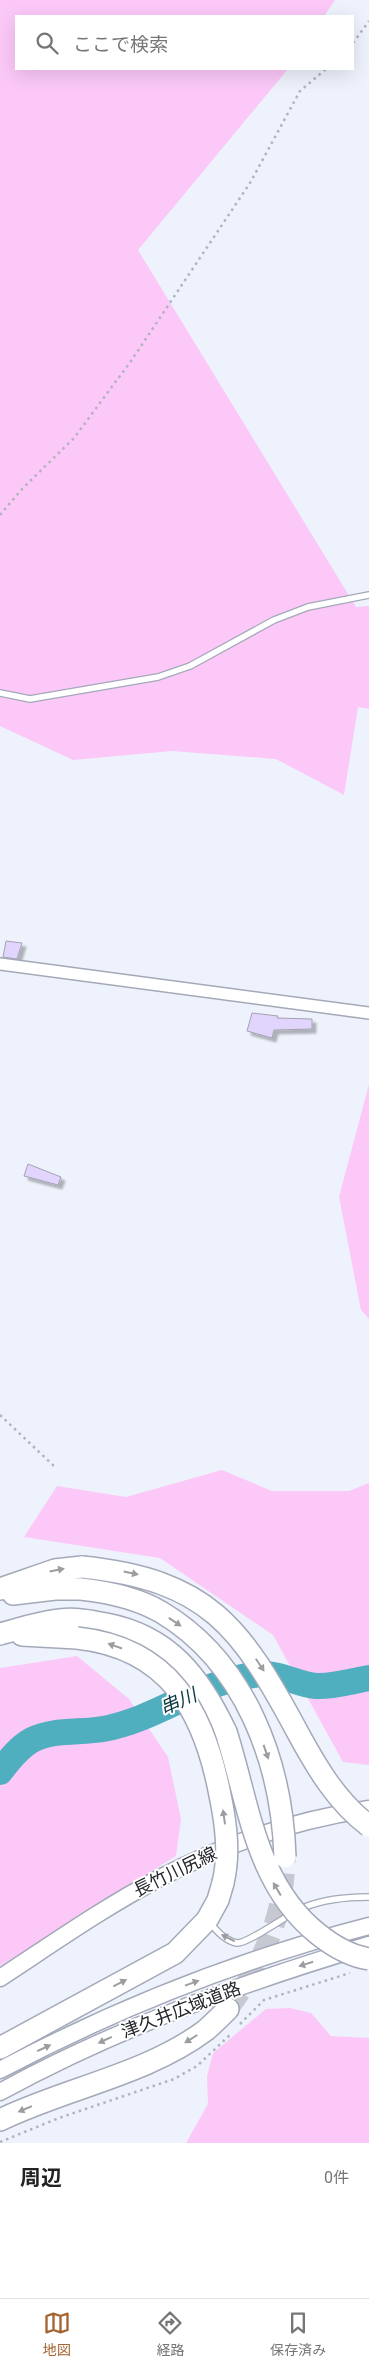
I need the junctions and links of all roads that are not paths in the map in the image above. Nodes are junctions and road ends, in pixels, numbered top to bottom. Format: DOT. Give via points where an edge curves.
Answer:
graph roads {
  1 [pos="369,595"];
  2 [pos="0,693"];
  3 [pos="0,964"];
  4 [pos="369,1013"];
  5 [pos="0,1590"];
  6 [pos="0,1596"];
  7 [pos="77,1629"];
  8 [pos="0,1634"];
  9 [pos="369,1809"];
  10 [pos="369,1826"];
  11 [pos="286,1857"];
  12 [pos="369,1897"];
  13 [pos="207,1920"];
  14 [pos="369,1926"];
  15 [pos="369,1945"];
  16 [pos="369,1959"];
  17 [pos="0,1978"];
  18 [pos="228,2009"];
  19 [pos="0,2048"];
  20 [pos="0,2070"];
  21 [pos="0,2092"];
  22 [pos="0,2120"];
  1 -- 2 [label="lane" via="299,610 274,620 190,666 158,677 30,699"];
  3 -- 4 [label="street"];
  5 -- 10 [label="highway, one-way, bridge" via="55,1570 82,1567 126,1572 155,1580 190,1596 220,1618 242,1641 261,1666 326,1780 352,1812"];
  6 -- 11 [label="highway, one-way, bridge" via="54,1589 81,1589 116,1595 160,1611 190,1632 217,1658 252,1714 280,1803"];
  7 -- 8 [label="highway"];
  13 -- 7 [label="highway, one-way, bridge" via="223,1882 227,1847 223,1808 210,1755 193,1710 172,1681 143,1658"];
  16 -- 7 [label="highway, one-way, bridge" via="324,1939 298,1917 280,1894 258,1847 226,1732 195,1677 170,1653 140,1634 114,1625"];
  9 -- 17 [label="main road, 長竹川尻線" via="292,1825 198,1859 133,1893"];
  12 -- 13 [label="lane, one-way" via="319,1902 286,1916 249,1941 238,1943 221,1935"];
  19 -- 13 [label="highway, one-way" via="163,1960 186,1944"];
  20 -- 14 [label="main road, 津久井広域道路, one-way" via="174,1989 299,1944"];
  15 -- 21 [label="main road, 津久井広域道路, one-way" via="216,1995 124,2031"];
  18 -- 22 [label="highway, one-way" via="206,2029 154,2060"];
}
